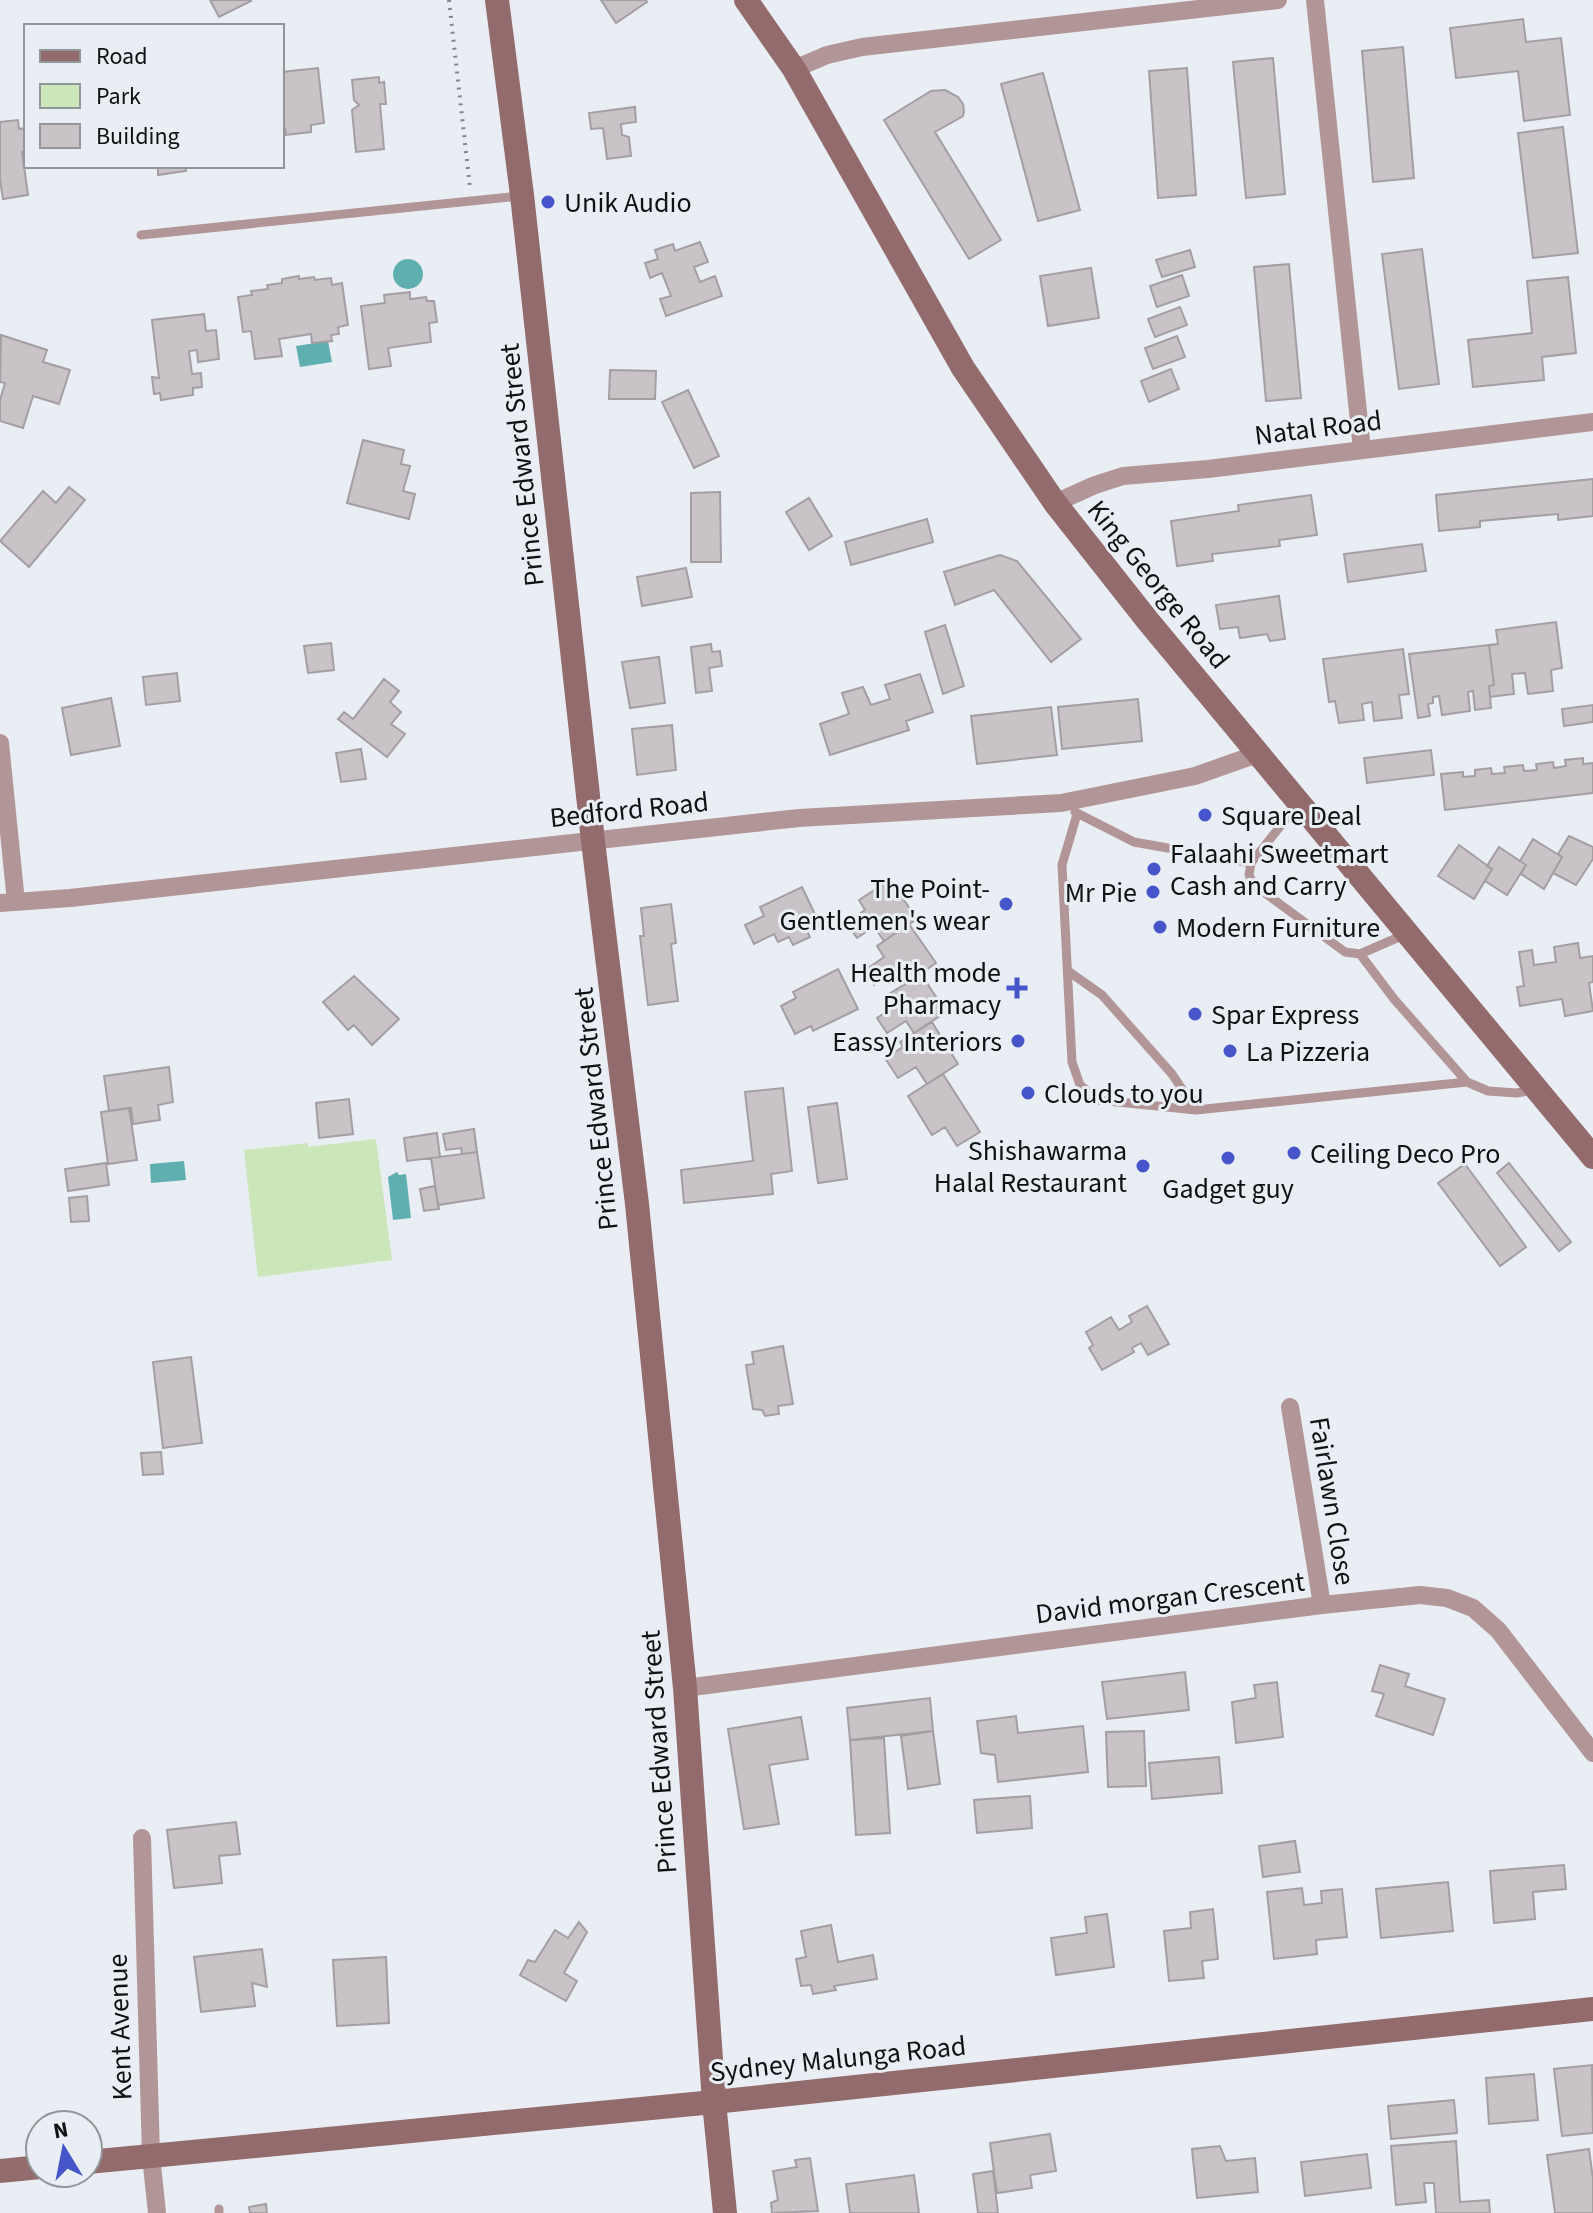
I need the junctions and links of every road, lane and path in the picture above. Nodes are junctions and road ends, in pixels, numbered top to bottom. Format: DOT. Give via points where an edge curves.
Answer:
graph roads {
  1 [pos="449,0"];
  2 [pos="497,0"];
  3 [pos="746,0"];
  4 [pos="1278,0"];
  5 [pos="1315,0"];
  6 [pos="794,69"];
  7 [pos="522,195"];
  8 [pos="472,202"];
  9 [pos="141,235"];
  10 [pos="1593,422"];
  11 [pos="1362,450"];
  12 [pos="1055,503"];
  13 [pos="0,743"];
  14 [pos="1260,753"];
  15 [pos="1300,802"];
  16 [pos="1069,808"];
  17 [pos="593,841"];
  18 [pos="1251,863"];
  19 [pos="8,903"];
  20 [pos="1409,932"];
  21 [pos="1360,954"];
  22 [pos="1068,971"];
  23 [pos="1467,1082"];
  24 [pos="1538,1090"];
  25 [pos="1196,1110"];
  26 [pos="1593,1157"];
  27 [pos="1290,1407"];
  28 [pos="1322,1605"];
  29 [pos="685,1688"];
  30 [pos="1593,1753"];
  31 [pos="142,1838"];
  32 [pos="1593,2009"];
  33 [pos="714,2102"];
  34 [pos="151,2156"];
  35 [pos="104,2160"];
  36 [pos="24,2169"];
  37 [pos="0,2171"];
  38 [pos="157,2213"];
  39 [pos="725,2213"];
  1 -- 8 [label="path"];
  2 -- 7 [label="main road, Prince Edward Street"];
  3 -- 6 [label="main road, King George Road"];
  4 -- 6 [label="street" via="862,47"];
  5 -- 11 [label="street"];
  6 -- 12 [label="main road, King George Road" via="963,368"];
  7 -- 8 [label="lane"];
  7 -- 17 [label="main road, Prince Edward Street"];
  8 -- 9 [label="lane"];
  10 -- 11 [label="street, Natal Road"];
  11 -- 12 [label="street, Natal Road" via="1123,476"];
  12 -- 14 [label="main road, King George Road"];
  13 -- 19 [label="street"];
  14 -- 15 [label="main road, King George Road"];
  14 -- 16 [label="street, Bedford Road" via="1195,776"];
  15 -- 18 [label="lane"];
  15 -- 20 [label="main road, King George Road"];
  16 -- 17 [label="street, Bedford Road" via="799,818"];
  16 -- 18 [label="lane" via="1134,842"];
  16 -- 22 [label="lane" via="1062,865"];
  17 -- 19 [label="street, Bedford Road"];
  17 -- 29 [label="main road, Prince Edward Street" via="635,1188"];
  18 -- 21 [label="lane" via="1254,885 1345,952"];
  20 -- 21 [label="lane"];
  20 -- 24 [label="main road, King George Road"];
  21 -- 23 [label="lane"];
  22 -- 25 [label="lane" via="1102,995 1172,1074"];
  22 -- 25 [label="lane" via="1072,1062 1080,1085 1098,1100"];
  23 -- 24 [label="lane" via="1488,1091"];
  23 -- 25 [label="lane"];
  24 -- 26 [label="main road, King George Road"];
  27 -- 28 [label="street, Fairlawn Close"];
  28 -- 29 [label="street, David morgan Crescent"];
  28 -- 30 [label="street, David morgan Crescent" via="1420,1595 1473,1608 1498,1630"];
  29 -- 33 [label="main road, Prince Edward Street"];
  31 -- 34 [label="street, Kent Avenue"];
  32 -- 33 [label="main road, Sydney Malunga Road"];
  33 -- 34 [label="main road, Sydney Malunga Road"];
  33 -- 39 [label="main road, Prince Edward Street"];
  34 -- 35 [label="main road, Sydney Malunga Road"];
  34 -- 38 [label="street, Kent Avenue"];
  36 -- 37 [label="main road"];
}
